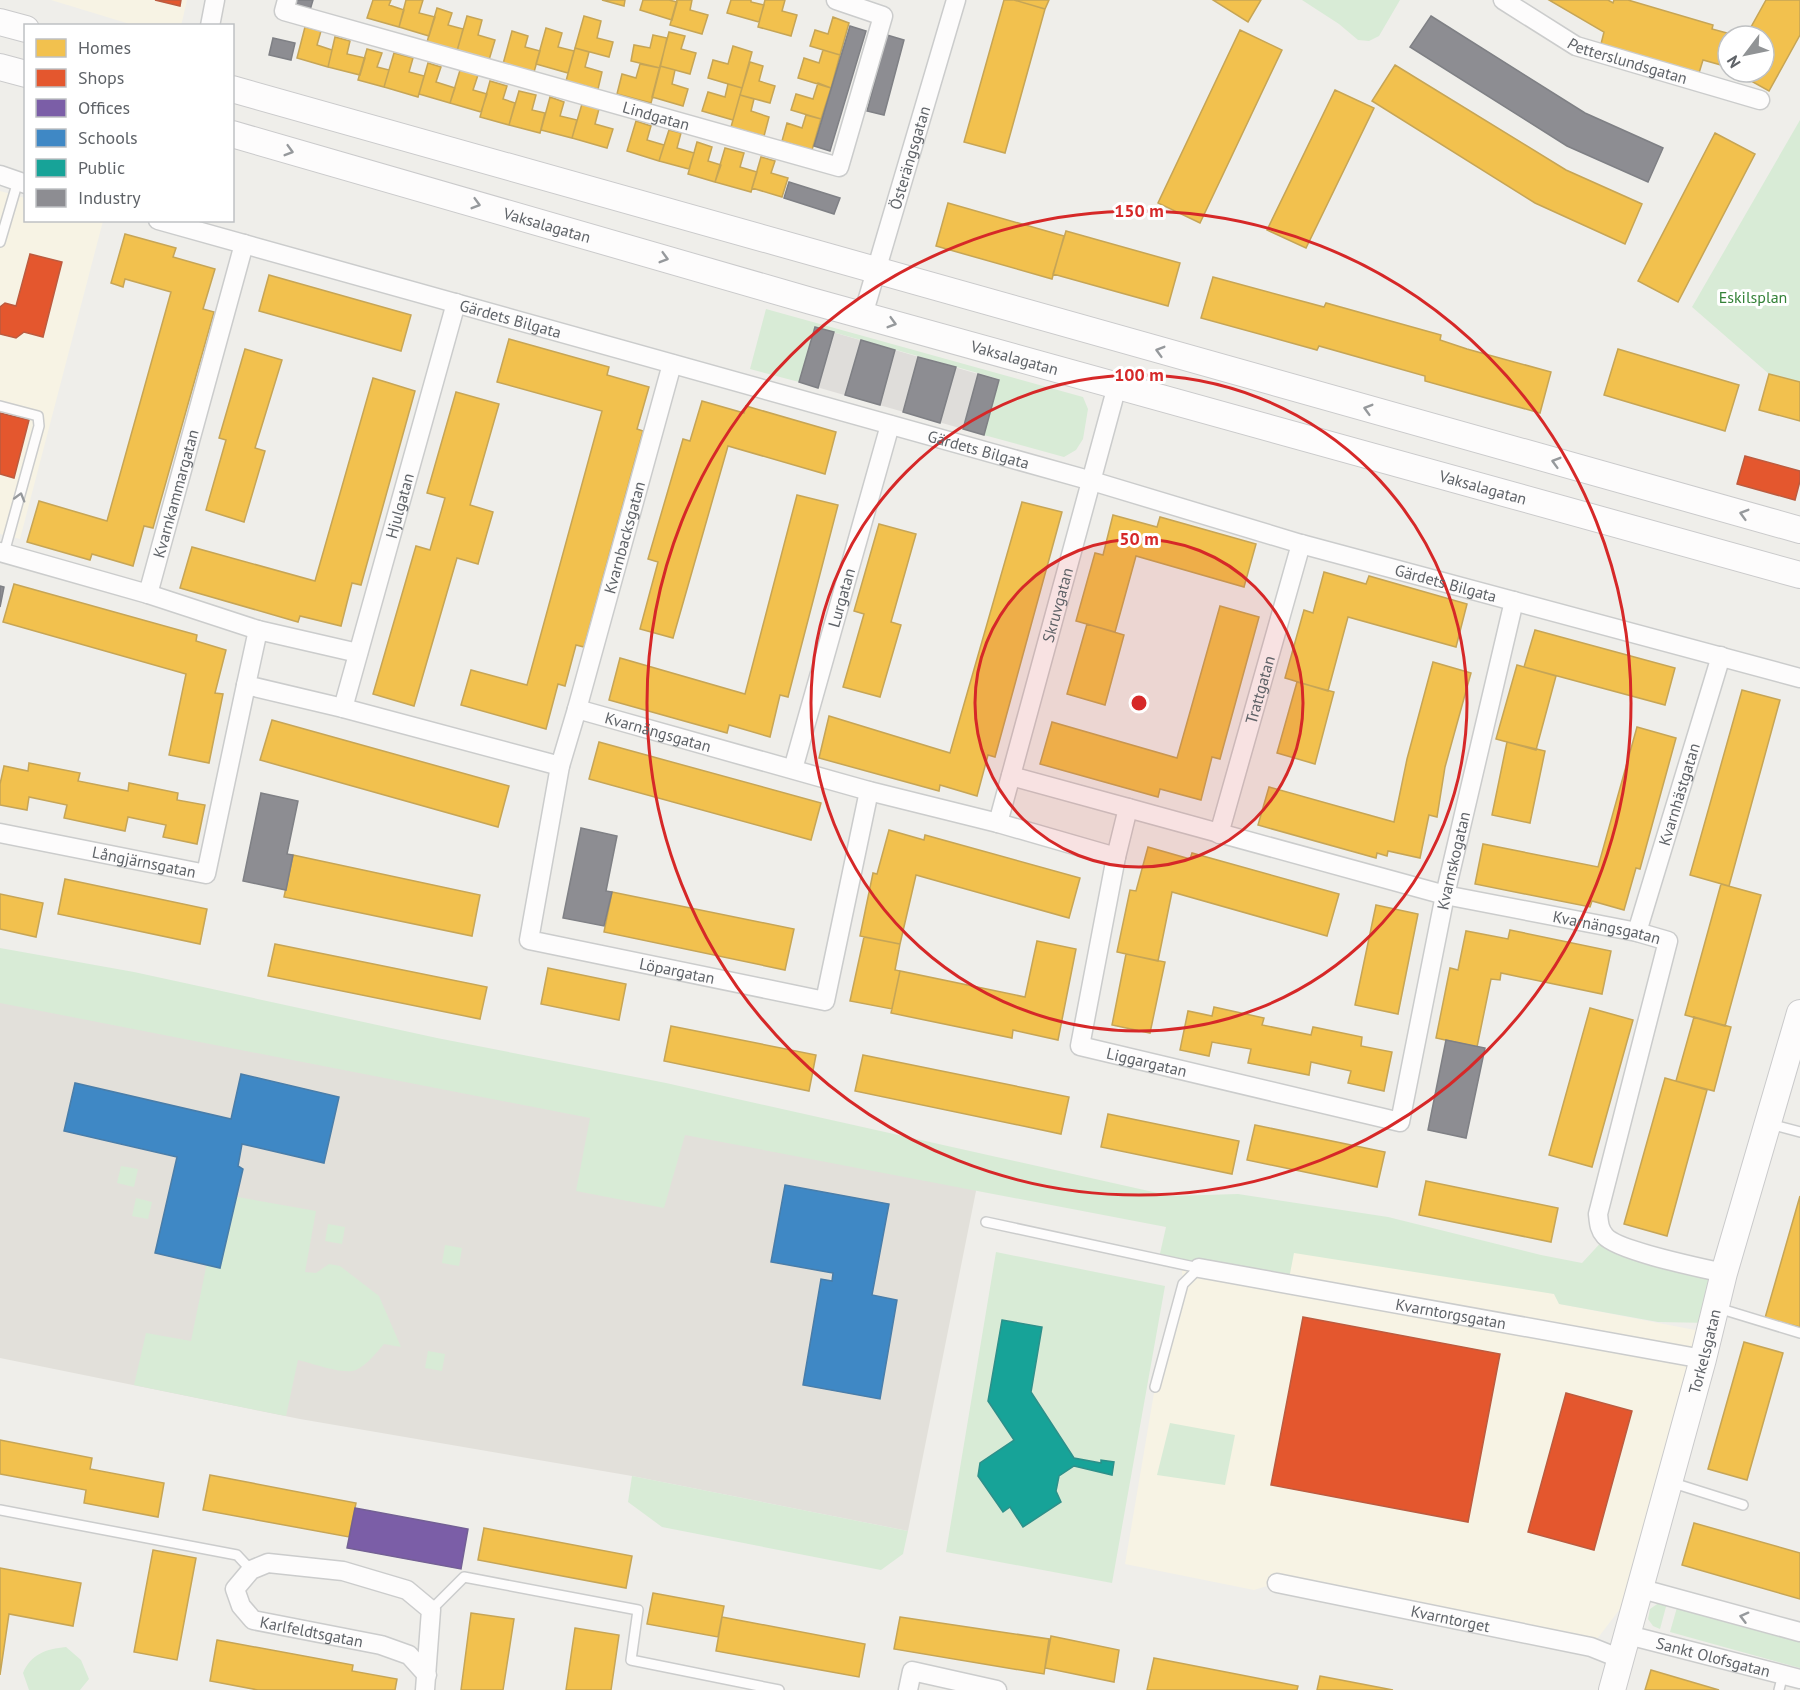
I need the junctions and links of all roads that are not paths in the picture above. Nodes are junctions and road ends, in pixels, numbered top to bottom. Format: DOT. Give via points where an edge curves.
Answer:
graph roads {
  1 [pos="215,0"];
  2 [pos="287,0"];
  3 [pos="836,0"];
  4 [pos="956,0"];
  5 [pos="1503,0"];
  6 [pos="0,22"];
  7 [pos="210,24"];
  8 [pos="24,29"];
  9 [pos="0,67"];
  10 [pos="24,73"];
  11 [pos="234,90"];
  12 [pos="1760,100"];
  13 [pos="234,135"];
  14 [pos="0,175"];
  15 [pos="22,183"];
  16 [pos="163,222"];
  17 [pos="0,242"];
  18 [pos="244,244"];
  19 [pos="876,270"];
  20 [pos="456,303"];
  21 [pos="863,315"];
  22 [pos="672,364"];
  23 [pos="1117,386"];
  24 [pos="0,406"];
  25 [pos="890,425"];
  26 [pos="1092,481"];
  27 [pos="1800,530"];
  28 [pos="1301,544"];
  29 [pos="2,553"];
  30 [pos="1800,575"];
  31 [pos="148,594"];
  32 [pos="1514,601"];
  33 [pos="258,630"];
  34 [pos="358,653"];
  35 [pos="1721,656"];
  36 [pos="1800,678"];
  37 [pos="246,685"];
  38 [pos="343,708"];
  39 [pos="577,709"];
  40 [pos="560,766"];
  41 [pos="793,769"];
  42 [pos="1011,776"];
  43 [pos="869,791"];
  44 [pos="1128,808"];
  45 [pos="999,823"];
  46 [pos="0,833"];
  47 [pos="1219,834"];
  48 [pos="1116,857"];
  49 [pos="1444,895"];
  50 [pos="1637,932"];
  51 [pos="1800,1013"];
  52 [pos="1400,1122"];
  53 [pos="1768,1123"];
  54 [pos="1800,1132"];
  55 [pos="986,1222"];
  56 [pos="1199,1268"];
  57 [pos="1724,1273"];
  58 [pos="1716,1307"];
  59 [pos="1800,1333"];
  60 [pos="1703,1359"];
  61 [pos="1155,1387"];
  62 [pos="1670,1482"];
  63 [pos="1743,1505"];
  64 [pos="0,1510"];
  65 [pos="251,1570"];
  66 [pos="1277,1583"];
  67 [pos="1642,1589"];
  68 [pos="431,1610"];
  69 [pos="1800,1632"];
  70 [pos="1624,1647"];
  71 [pos="1787,1681"];
  72 [pos="426,1683"];
  73 [pos="779,1690"];
  74 [pos="908,1690"];
  75 [pos="997,1690"];
  76 [pos="1612,1690"];
  1 -- 7 [label="street"];
  2 -- 3 [label="street, Lindgatan" via="284,11 839,167 884,16"];
  4 -- 19 [label="street, Österängsgatan"];
  5 -- 12 [label="street, Petterslundsgatan" via="1576,46"];
  6 -- 8 [label="main road"];
  9 -- 10 [label="main road"];
  11 -- 19 [label="main road"];
  13 -- 21 [label="main road, Vaksalagatan, one-way"];
  14 -- 15 [label="street"];
  15 -- 17 [label="lane"];
  16 -- 18 [label="street, Gärdets Bilgata"];
  18 -- 20 [label="street, Gärdets Bilgata"];
  18 -- 31 [label="street, Kvarnkammargatan"];
  19 -- 21 [label="street, Österängsgatan"];
  27 -- 19 [label="main road, one-way"];
  20 -- 22 [label="street, Gärdets Bilgata"];
  20 -- 34 [label="street, Hjulgatan"];
  21 -- 23 [label="main road, Vaksalagatan, one-way"];
  22 -- 25 [label="street, Gärdets Bilgata"];
  22 -- 39 [label="street, Kvarnbacksgatan"];
  23 -- 26 [label="street, Skruvgatan"];
  23 -- 30 [label="main road, Vaksalagatan"];
  29 -- 24 [label="lane, one-way" via="39,426 38,416"];
  25 -- 26 [label="street, Gärdets Bilgata"];
  25 -- 41 [label="street, Lurgatan"];
  26 -- 28 [label="street, Gärdets Bilgata"];
  26 -- 42 [label="street, Skruvgatan"];
  28 -- 32 [label="street, Gärdets Bilgata"];
  28 -- 47 [label="street, Trattgatan"];
  29 -- 31 [label="street"];
  31 -- 33 [label="street"];
  32 -- 35 [label="street, Gärdets Bilgata"];
  32 -- 49 [label="street, Kvarnskogatan"];
  33 -- 34 [label="street"];
  33 -- 37 [label="street"];
  34 -- 38 [label="street, Hjulgatan"];
  35 -- 36 [label="street, Gärdets Bilgata"];
  35 -- 50 [label="street, Kvarnhästgatan"];
  37 -- 38 [label="street"];
  37 -- 46 [label="street, Långjärnsgatan" via="206,874"];
  38 -- 40 [label="street"];
  39 -- 40 [label="street"];
  39 -- 41 [label="street, Kvarnängsgatan"];
  40 -- 43 [label="street, Löpargatan" via="529,940 825,1001"];
  41 -- 43 [label="street, Kvarnängsgatan"];
  42 -- 44 [label="street, Kvarnängsgatan"];
  42 -- 45 [label="street, Skruvgatan"];
  43 -- 45 [label="street, Kvarnängsgatan"];
  44 -- 47 [label="street, Kvarnängsgatan"];
  44 -- 48 [label="street"];
  45 -- 48 [label="street, Kvarnängsgatan"];
  47 -- 49 [label="street, Kvarnängsgatan"];
  48 -- 52 [label="street, Liggargatan" via="1080,1046"];
  49 -- 50 [label="street, Kvarnängsgatan"];
  49 -- 52 [label="street, Kvarnskogatan"];
  50 -- 57 [label="street, Kvarnängsgatan" via="1668,940 1598,1214 1600,1228 1615,1244"];
  51 -- 53 [label="main road, Torkelsgatan"];
  53 -- 54 [label="lane"];
  53 -- 57 [label="main road, Torkelsgatan"];
  55 -- 56 [label="lane"];
  56 -- 60 [label="street, Kvarntorgsgatan"];
  56 -- 61 [label="lane" via="1183,1284"];
  57 -- 58 [label="main road, Torkelsgatan"];
  58 -- 59 [label="lane"];
  58 -- 60 [label="main road, Torkelsgatan"];
  60 -- 62 [label="main road, Torkelsgatan"];
  62 -- 63 [label="lane"];
  62 -- 67 [label="main road, Torkelsgatan"];
  64 -- 65 [label="lane" via="237,1555"];
  65 -- 68 [label="street" via="268,1563 343,1571 407,1590"];
  65 -- 72 [label="street, Karlfeldtsgatan" via="236,1589 241,1605 253,1620 381,1645 409,1655"];
  66 -- 70 [label="street, Kvarntorget" via="1591,1647"];
  69 -- 67 [label="street, one-way"];
  67 -- 70 [label="main road, Torkelsgatan"];
  68 -- 72 [label="street, Karlfeldtsgatan"];
  68 -- 73 [label="lane" via="464,1577 638,1610 631,1660"];
  70 -- 71 [label="street, Sankt Olofsgatan"];
  70 -- 76 [label="main road, Torkelsgatan"];
  74 -- 75 [label="street" via="912,1671"];
}
